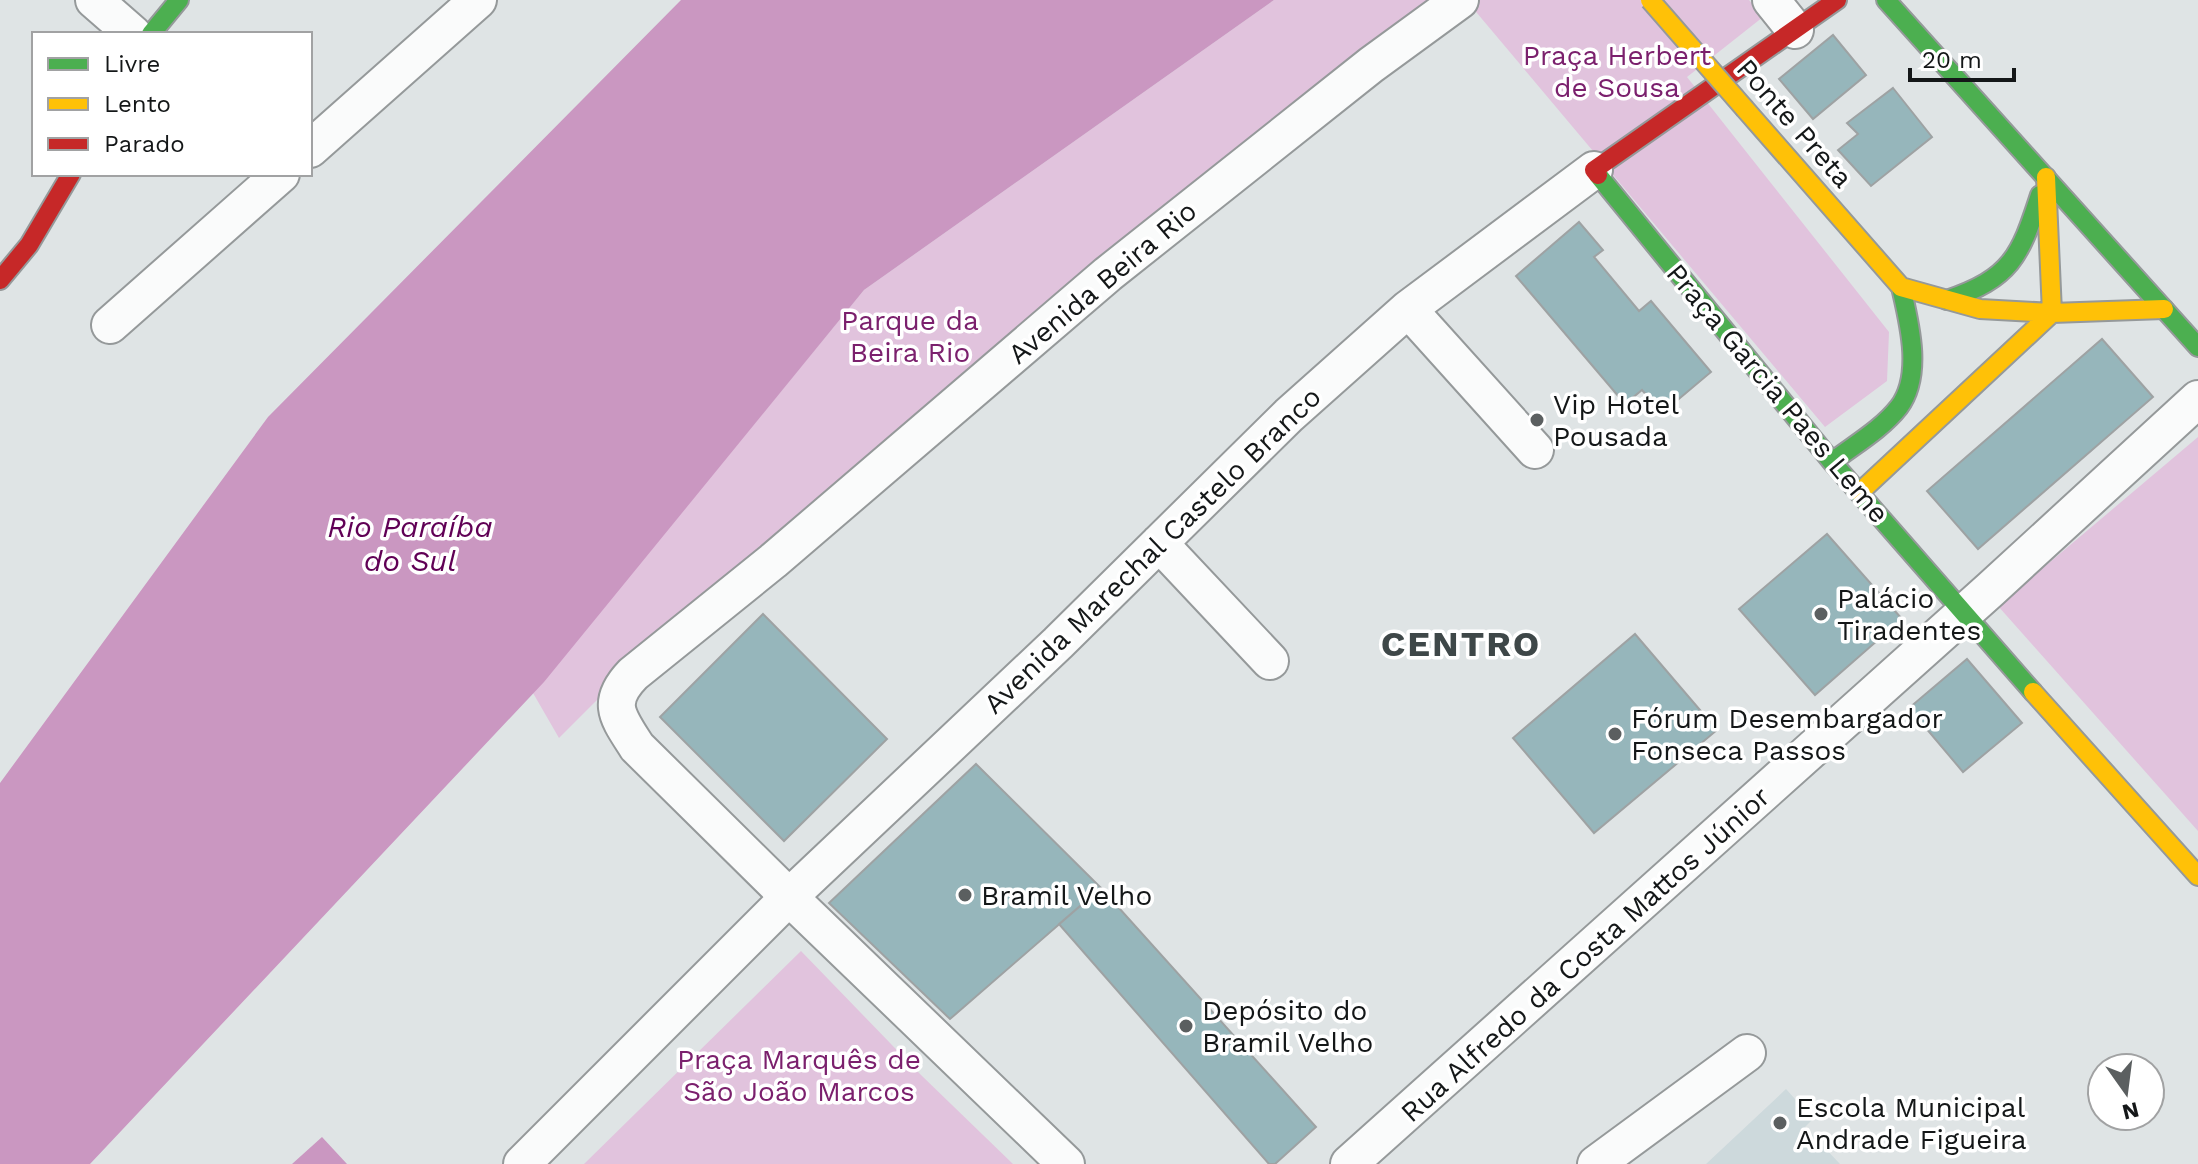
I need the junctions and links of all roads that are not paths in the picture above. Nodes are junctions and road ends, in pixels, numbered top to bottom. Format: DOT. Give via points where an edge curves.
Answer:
graph roads {
  1 [pos="94,0"];
  2 [pos="179,0"];
  3 [pos="478,0"];
  4 [pos="1460,0"];
  5 [pos="1650,0"];
  6 [pos="1771,0"];
  7 [pos="1837,0"];
  8 [pos="1886,0"];
  9 [pos="1795,30"];
  10 [pos="131,32"];
  11 [pos="153,32"];
  12 [pos="312,147"];
  13 [pos="1594,170"];
  14 [pos="70,176"];
  15 [pos="279,176"];
  16 [pos="2046,177"];
  17 [pos="0,280"];
  18 [pos="1901,287"];
  19 [pos="1947,300"];
  20 [pos="1408,309"];
  21 [pos="2164,309"];
  22 [pos="2052,313"];
  23 [pos="110,325"];
  24 [pos="2198,347"];
  25 [pos="2198,399"];
  26 [pos="1535,450"];
  27 [pos="1832,462"];
  28 [pos="1860,492"];
  29 [pos="1159,543"];
  30 [pos="1963,615"];
  31 [pos="1270,661"];
  32 [pos="2198,876"];
  33 [pos="789,897"];
  34 [pos="1747,1053"];
  35 [pos="522,1164"];
  36 [pos="1066,1164"];
  37 [pos="1349,1164"];
  38 [pos="1596,1164"];
  1 -- 10 [label="street"];
  2 -- 11 [label="street"];
  3 -- 12 [label="street"];
  4 -- 33 [label="street, Avenida Beira Rio" via="1119,265 618,692 619,717 637,747"];
  5 -- 18 [label="street, Ponte Preta, bridge"];
  6 -- 9 [label="street"];
  7 -- 9 [label="street, Avenida Marechal Castelo Branco"];
  8 -- 16 [label="street"];
  9 -- 13 [label="street, Avenida Marechal Castelo Branco"];
  13 -- 20 [label="street, Avenida Marechal Castelo Branco"];
  13 -- 27 [label="street, Praça Garcia Paes Leme"];
  14 -- 17 [label="street" via="29,245"];
  15 -- 23 [label="street"];
  16 -- 19 [label="street" via="2022,249 2007,270 1984,287"];
  16 -- 21 [label="street"];
  16 -- 22 [label="street"];
  18 -- 19 [label="street"];
  18 -- 27 [label="street" via="1910,328 1909,384 1901,405"];
  19 -- 22 [label="street" via="1980,309"];
  20 -- 26 [label="street"];
  20 -- 29 [label="street, Avenida Marechal Castelo Branco" via="1289,415"];
  21 -- 22 [label="street"];
  21 -- 24 [label="street"];
  22 -- 28 [label="street"];
  25 -- 30 [label="street"];
  27 -- 28 [label="street, Praça Garcia Paes Leme"];
  28 -- 30 [label="street, Praça Garcia Paes Leme"];
  29 -- 31 [label="street"];
  29 -- 33 [label="street, Avenida Marechal Castelo Branco"];
  30 -- 32 [label="street, Praça Garcia Paes Leme"];
  30 -- 37 [label="street, Rua Alfredo da Costa Mattos Júnior"];
  33 -- 35 [label="street, Avenida Marechal Castelo Branco"];
  33 -- 36 [label="street"];
  34 -- 38 [label="street"];
}
